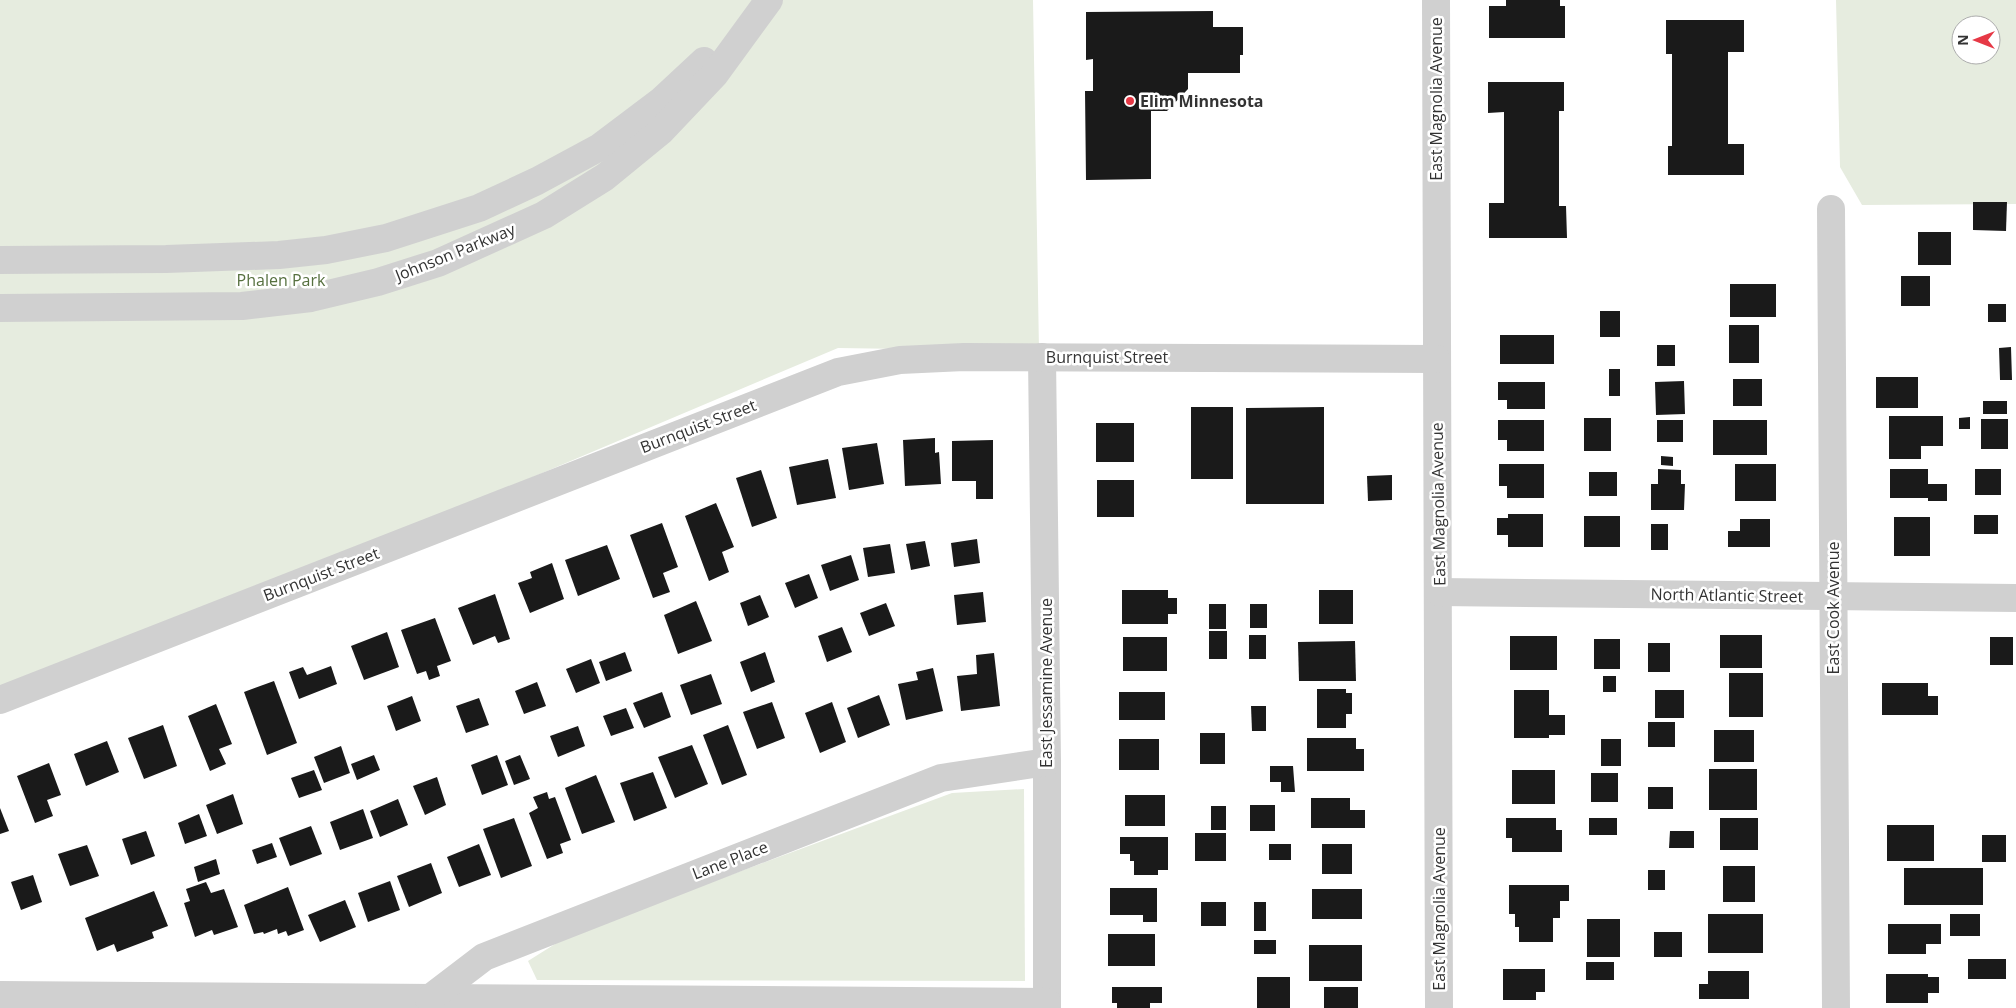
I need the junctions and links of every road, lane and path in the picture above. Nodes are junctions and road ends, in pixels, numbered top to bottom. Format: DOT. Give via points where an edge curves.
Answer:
graph roads {
  1 [pos="1436,0"];
  2 [pos="767,3"];
  3 [pos="1831,209"];
  4 [pos="0,260"];
  5 [pos="0,308"];
  6 [pos="1042,357"];
  7 [pos="1436,359"];
  8 [pos="1438,592"];
  9 [pos="1833,596"];
  10 [pos="2016,598"];
  11 [pos="0,700"];
  12 [pos="1047,762"];
  13 [pos="0,995"];
  14 [pos="429,999"];
  15 [pos="1047,1005"];
  16 [pos="1439,1008"];
  17 [pos="1836,1008"];
  1 -- 7 [label="street, East Magnolia Avenue"];
  2 -- 4 [label="street, Johnson Parkway" via="660,101 600,147 537,181 443,220 386,238 279,255"];
  2 -- 5 [label="street, Johnson Parkway" via="709,80 660,132 605,177 544,216 438,263 311,298 242,306"];
  3 -- 9 [label="street, East Cook Avenue"];
  6 -- 7 [label="street, Burnquist Street"];
  6 -- 11 [label="street, Burnquist Street" via="900,360 838,372"];
  6 -- 12 [label="street, East Jessamine Avenue"];
  7 -- 8 [label="street, East Magnolia Avenue"];
  8 -- 9 [label="street, North Atlantic Street"];
  8 -- 16 [label="street, East Magnolia Avenue"];
  9 -- 10 [label="street, North Atlantic Street"];
  9 -- 17 [label="street, East Cook Avenue"];
  12 -- 14 [label="street, Lane Place" via="941,778 484,957"];
  12 -- 15 [label="street, East Jessamine Avenue"];
  13 -- 14 [label="street"];
  14 -- 15 [label="street"];
}
